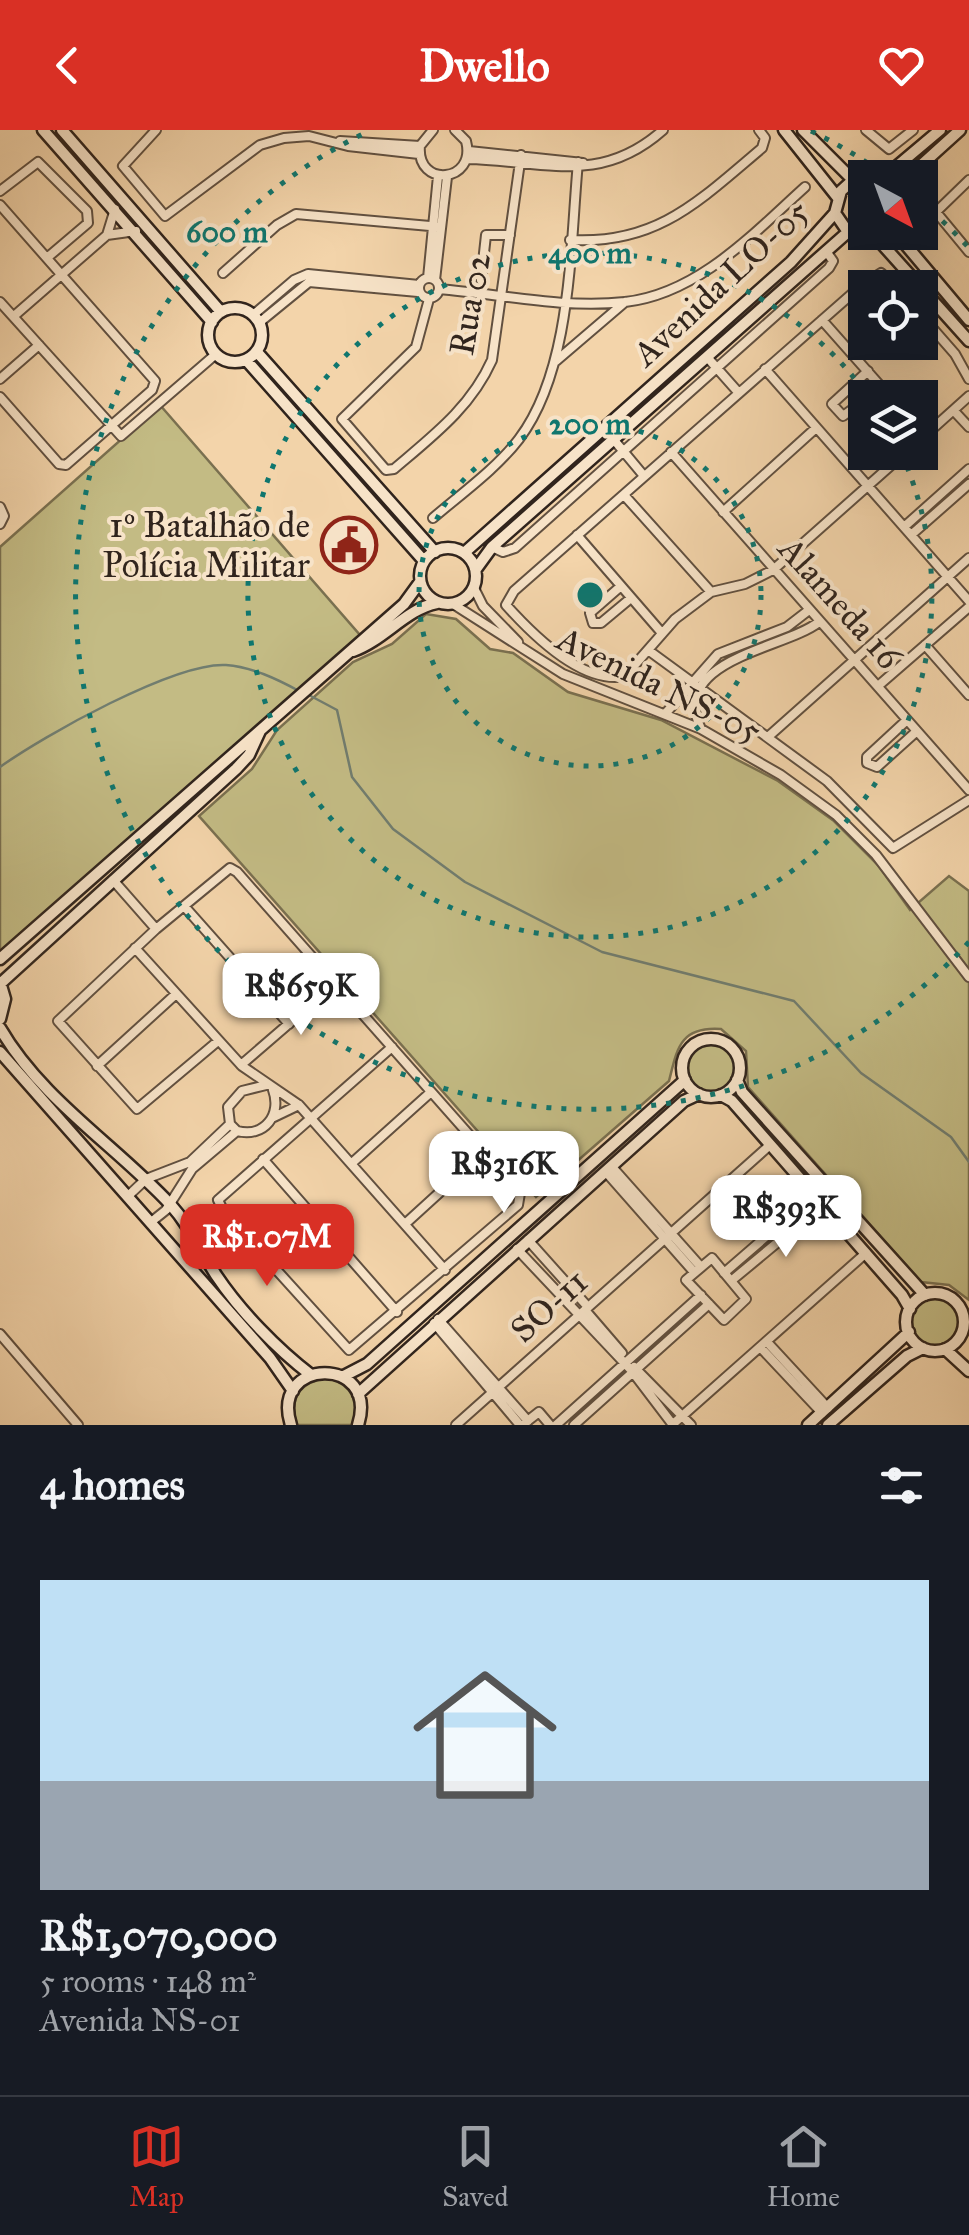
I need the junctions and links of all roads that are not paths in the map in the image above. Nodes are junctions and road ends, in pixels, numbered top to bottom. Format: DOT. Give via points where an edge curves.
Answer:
graph roads {
  1 [pos="43,130"];
  2 [pos="62,130"];
  3 [pos="156,130"];
  4 [pos="371,130"];
  5 [pos="433,130"];
  6 [pos="455,130"];
  7 [pos="663,130"];
  8 [pos="760,130"];
  9 [pos="784,130"];
  10 [pos="802,130"];
  11 [pos="866,130"];
  12 [pos="912,130"];
  13 [pos="940,130"];
  14 [pos="960,130"];
  15 [pos="310,133"];
  16 [pos="369,145"];
  17 [pos="420,150"];
  18 [pos="468,155"];
  19 [pos="520,159"];
  20 [pos="904,160"];
  21 [pos="927,160"];
  22 [pos="578,165"];
  23 [pos="848,170"];
  24 [pos="442,176"];
  25 [pos="969,180"];
  26 [pos="806,186"];
  27 [pos="848,189"];
  28 [pos="0,191"];
  29 [pos="838,198"];
  30 [pos="0,204"];
  31 [pos="116,208"];
  32 [pos="836,213"];
  33 [pos="436,227"];
  34 [pos="136,231"];
  35 [pos="848,232"];
  36 [pos="510,234"];
  37 [pos="106,235"];
  38 [pos="570,240"];
  39 [pos="889,250"];
  40 [pos="910,250"];
  41 [pos="826,251"];
  42 [pos="969,252"];
  43 [pos="48,258"];
  44 [pos="62,273"];
  45 [pos="223,273"];
  46 [pos="482,280"];
  47 [pos="434,282"];
  48 [pos="419,288"];
  49 [pos="502,294"];
  50 [pos="429,299"];
  51 [pos="848,299"];
  52 [pos="0,302"];
  53 [pos="564,302"];
  54 [pos="625,302"];
  55 [pos="14,316"];
  56 [pos="216,317"];
  57 [pos="256,319"];
  58 [pos="822,320"];
  59 [pos="969,320"];
  60 [pos="938,335"];
  61 [pos="969,341"];
  62 [pos="39,345"];
  63 [pos="257,352"];
  64 [pos="216,354"];
  65 [pos="707,357"];
  66 [pos="247,360"];
  67 [pos="556,362"];
  68 [pos="716,367"];
  69 [pos="765,369"];
  70 [pos="868,371"];
  71 [pos="0,379"];
  72 [pos="969,379"];
  73 [pos="858,380"];
  74 [pos="876,380"];
  75 [pos="848,389"];
  76 [pos="738,392"];
  77 [pos="969,396"];
  78 [pos="0,397"];
  79 [pos="954,411"];
  80 [pos="848,413"];
  81 [pos="938,423"];
  82 [pos="111,424"];
  83 [pos="969,426"];
  84 [pos="816,428"];
  85 [pos="614,440"];
  86 [pos="623,451"];
  87 [pos="670,452"];
  88 [pos="969,469"];
  89 [pos="885,470"];
  90 [pos="644,476"];
  91 [pos="969,484"];
  92 [pos="867,486"];
  93 [pos="947,489"];
  94 [pos="624,494"];
  95 [pos="954,497"];
  96 [pos="0,508"];
  97 [pos="723,512"];
  98 [pos="433,518"];
  99 [pos="0,524"];
  100 [pos="904,527"];
  101 [pos="577,535"];
  102 [pos="911,535"];
  103 [pos="492,547"];
  104 [pos="435,552"];
  105 [pos="464,553"];
  106 [pos="969,558"];
  107 [pos="424,561"];
  108 [pos="476,569"];
  109 [pos="774,570"];
  110 [pos="948,578"];
  111 [pos="420,582"];
  112 [pos="621,586"];
  113 [pos="474,588"];
  114 [pos="711,592"];
  115 [pos="631,598"];
  116 [pos="438,603"];
  117 [pos="454,604"];
  118 [pos="969,604"];
  119 [pos="810,610"];
  120 [pos="819,622"];
  121 [pos="662,632"];
  122 [pos="925,645"];
  123 [pos="524,649"];
  124 [pos="648,650"];
  125 [pos="348,652"];
  126 [pos="855,661"];
  127 [pos="692,680"];
  128 [pos="878,686"];
  129 [pos="703,687"];
  130 [pos="969,695"];
  131 [pos="665,714"];
  132 [pos="907,720"];
  133 [pos="701,729"];
  134 [pos="260,730"];
  135 [pos="916,731"];
  136 [pos="769,736"];
  137 [pos="969,790"];
  138 [pos="969,800"];
  139 [pos="113,880"];
  140 [pos="184,906"];
  141 [pos="156,929"];
  142 [pos="136,948"];
  143 [pos="0,959"];
  144 [pos="969,977"];
  145 [pos="0,982"];
  146 [pos="336,982"];
  147 [pos="176,994"];
  148 [pos="0,1019"];
  149 [pos="289,1024"];
  150 [pos="0,1028"];
  151 [pos="218,1041"];
  152 [pos="392,1047"];
  153 [pos="0,1052"];
  154 [pos="241,1065"];
  155 [pos="97,1066"];
  156 [pos="685,1080"];
  157 [pos="737,1080"];
  158 [pos="269,1086"];
  159 [pos="248,1088"];
  160 [pos="432,1092"];
  161 [pos="700,1094"];
  162 [pos="721,1095"];
  163 [pos="299,1104"];
  164 [pos="310,1117"];
  165 [pos="274,1118"];
  166 [pos="234,1128"];
  167 [pos="770,1145"];
  168 [pos="484,1152"];
  169 [pos="263,1160"];
  170 [pos="352,1164"];
  171 [pos="609,1170"];
  172 [pos="146,1179"];
  173 [pos="128,1196"];
  174 [pos="170,1204"];
  175 [pos="152,1222"];
  176 [pos="405,1224"];
  177 [pos="668,1237"];
  178 [pos="528,1240"];
  179 [pos="517,1249"];
  180 [pos="866,1253"];
  181 [pos="697,1269"];
  182 [pos="446,1270"];
  183 [pos="724,1273"];
  184 [pos="732,1281"];
  185 [pos="700,1295"];
  186 [pos="924,1295"];
  187 [pos="709,1304"];
  188 [pos="910,1309"];
  189 [pos="584,1310"];
  190 [pos="397,1312"];
  191 [pos="436,1321"];
  192 [pos="908,1332"];
  193 [pos="962,1333"];
  194 [pos="0,1334"];
  195 [pos="764,1345"];
  196 [pos="923,1348"];
  197 [pos="945,1348"];
  198 [pos="969,1348"];
  199 [pos="630,1366"];
  200 [pos="969,1371"];
  201 [pos="311,1375"];
  202 [pos="342,1377"];
  203 [pos="496,1390"];
  204 [pos="292,1391"];
  205 [pos="358,1394"];
  206 [pos="825,1410"];
  207 [pos="682,1416"];
  208 [pos="289,1424"];
  209 [pos="524,1424"];
  210 [pos="833,1424"];
  211 [pos="78,1425"];
  212 [pos="358,1425"];
  213 [pos="456,1425"];
  214 [pos="553,1425"];
  215 [pos="574,1425"];
  216 [pos="672,1425"];
  217 [pos="691,1425"];
  218 [pos="808,1425"];
  1 -- 31 [label="street"];
  2 -- 56 [label="street"];
  3 -- 15 [label="street" via="122,166 162,214 172,214 260,145"];
  4 -- 16 [label="street"];
  5 -- 17 [label="street"];
  6 -- 18 [label="street"];
  7 -- 22 [label="street" via="630,156"];
  8 -- 38 [label="street" via="762,148 676,217 628,237"];
  9 -- 29 [label="street"];
  10 -- 23 [label="street"];
  11 -- 12 [label="street" via="889,149"];
  13 -- 20 [label="street"];
  14 -- 21 [label="street"];
  15 -- 16 [label="street"];
  16 -- 17 [label="street"];
  17 -- 24 [label="street" via="425,168"];
  18 -- 19 [label="street"];
  18 -- 24 [label="street" via="461,170"];
  19 -- 22 [label="street"];
  19 -- 36 [label="street, Rua 02"];
  22 -- 38 [label="street"];
  24 -- 33 [label="street"];
  25 -- 42 [label="street" via="936,212"];
  26 -- 54 [label="street" via="703,272"];
  27 -- 29 [label="street"];
  28 -- 43 [label="street" via="34,164 49,168 90,219"];
  29 -- 32 [label="street"];
  30 -- 43 [label="street"];
  31 -- 34 [label="street"];
  31 -- 37 [label="street"];
  32 -- 35 [label="street"];
  32 -- 105 [label="street, Avenida LO-05" via="791,262"];
  33 -- 45 [label="street" via="296,214"];
  33 -- 47 [label="street"];
  34 -- 37 [label="street"];
  34 -- 56 [label="street"];
  35 -- 41 [label="street, Avenida LO-05"];
  36 -- 46 [label="street" via="486,236"];
  36 -- 49 [label="street, Rua 02"];
  37 -- 44 [label="street"];
  38 -- 53 [label="street"];
  39 -- 61 [label="street"];
  40 -- 59 [label="street"];
  41 -- 65 [label="street, Avenida LO-05"];
  41 -- 68 [label="street" via="830,268"];
  43 -- 44 [label="street"];
  44 -- 55 [label="street"];
  44 -- 82 [label="street" via="153,376 152,390"];
  47 -- 48 [label="street"];
  47 -- 49 [label="street"];
  47 -- 50 [label="street"];
  48 -- 50 [label="street"];
  48 -- 57 [label="street" via="309,282"];
  49 -- 50 [label="street, Rua 02" via="498,342 480,386 455,416 386,470 342,419 416,347"];
  49 -- 53 [label="street"];
  51 -- 58 [label="street"];
  52 -- 55 [label="street"];
  53 -- 54 [label="street"];
  53 -- 67 [label="street"];
  54 -- 67 [label="street"];
  55 -- 62 [label="street"];
  56 -- 57 [label="street" via="238,308"];
  56 -- 64 [label="street" via="208,336"];
  57 -- 63 [label="street" via="262,340"];
  58 -- 69 [label="street"];
  58 -- 70 [label="street"];
  60 -- 72 [label="street"];
  62 -- 71 [label="street"];
  62 -- 82 [label="street"];
  63 -- 66 [label="street"];
  63 -- 104 [label="street"];
  64 -- 66 [label="street" via="229,362"];
  64 -- 82 [label="street" via="122,436"];
  65 -- 68 [label="street"];
  65 -- 85 [label="street, Avenida LO-05"];
  66 -- 107 [label="street"];
  67 -- 98 [label="street" via="518,440"];
  68 -- 76 [label="street"];
  68 -- 86 [label="street"];
  69 -- 76 [label="street"];
  69 -- 84 [label="street"];
  70 -- 73 [label="street"];
  70 -- 74 [label="street"];
  75 -- 80 [label="street" via="832,404"];
  76 -- 87 [label="street"];
  77 -- 79 [label="street"];
  78 -- 82 [label="street" via="59,464 68,464"];
  79 -- 81 [label="street"];
  79 -- 83 [label="street"];
  84 -- 92 [label="street"];
  84 -- 97 [label="street"];
  85 -- 86 [label="street"];
  85 -- 103 [label="street, Avenida LO-05"];
  86 -- 90 [label="street"];
  86 -- 103 [label="street" via="515,548"];
  87 -- 90 [label="street"];
  87 -- 97 [label="street, Alameda 16"];
  88 -- 93 [label="street"];
  89 -- 92 [label="street"];
  90 -- 94 [label="street"];
  91 -- 95 [label="street"];
  92 -- 100 [label="street"];
  92 -- 109 [label="street"];
  93 -- 95 [label="street"];
  93 -- 100 [label="street"];
  94 -- 101 [label="street"];
  94 -- 114 [label="street"];
  95 -- 102 [label="street"];
  96 -- 99 [label="street"];
  97 -- 109 [label="street, Alameda 16"];
  100 -- 102 [label="street"];
  101 -- 112 [label="street"];
  101 -- 124 [label="street" via="506,604 538,638 603,675 625,676"];
  102 -- 110 [label="street"];
  103 -- 108 [label="street, Avenida LO-05"];
  104 -- 105 [label="street"];
  104 -- 107 [label="street"];
  105 -- 108 [label="street"];
  106 -- 110 [label="street"];
  107 -- 111 [label="street"];
  108 -- 113 [label="street"];
  109 -- 114 [label="street"];
  109 -- 119 [label="street, Alameda 16"];
  110 -- 118 [label="street"];
  110 -- 126 [label="street"];
  111 -- 116 [label="street"];
  111 -- 125 [label="street"];
  112 -- 115 [label="street"];
  112 -- 115 [label="street" via="590,614 593,622 601,623"];
  113 -- 117 [label="street"];
  113 -- 123 [label="street, Avenida NS-05"];
  114 -- 121 [label="street"];
  115 -- 121 [label="street"];
  116 -- 117 [label="street"];
  116 -- 125 [label="street"];
  117 -- 123 [label="street, Avenida NS-05"];
  118 -- 122 [label="street"];
  119 -- 120 [label="street, Alameda 16"];
  119 -- 127 [label="street" via="787,627 718,654"];
  120 -- 126 [label="street, Alameda 16"];
  120 -- 129 [label="street" via="729,659"];
  121 -- 124 [label="street"];
  122 -- 128 [label="street"];
  122 -- 130 [label="street"];
  123 -- 131 [label="street, Avenida NS-05" via="563,674"];
  124 -- 127 [label="street"];
  125 -- 134 [label="street"];
  126 -- 128 [label="street, Alameda 16"];
  126 -- 136 [label="street"];
  127 -- 129 [label="street"];
  127 -- 131 [label="street"];
  128 -- 132 [label="street, Alameda 16"];
  129 -- 133 [label="street" via="696,716"];
  129 -- 136 [label="street"];
  131 -- 133 [label="street, Avenida NS-05"];
  132 -- 135 [label="street, Alameda 16"];
  132 -- 135 [label="street" via="867,763 876,768"];
  133 -- 144 [label="street, Avenida NS-05" via="836,815 904,888"];
  134 -- 139 [label="street" via="236,769"];
  134 -- 143 [label="street"];
  135 -- 137 [label="street, Alameda 16"];
  136 -- 138 [label="street" via="840,792 894,848"];
  139 -- 141 [label="street"];
  139 -- 145 [label="street"];
  140 -- 141 [label="street"];
  140 -- 146 [label="street" via="225,869 234,869"];
  140 -- 149 [label="street"];
  141 -- 142 [label="street"];
  142 -- 147 [label="street"];
  142 -- 155 [label="street" via="59,1018"];
  145 -- 148 [label="street"];
  146 -- 149 [label="street"];
  146 -- 152 [label="street"];
  147 -- 151 [label="street"];
  147 -- 155 [label="street"];
  149 -- 154 [label="street"];
  150 -- 172 [label="street" via="78,1120"];
  151 -- 154 [label="street"];
  151 -- 155 [label="street" via="139,1109"];
  152 -- 160 [label="street"];
  152 -- 164 [label="street"];
  153 -- 173 [label="street"];
  154 -- 158 [label="street"];
  154 -- 159 [label="street"];
  156 -- 157 [label="street" via="686,1054 711,1039 734,1051"];
  156 -- 161 [label="street"];
  156 -- 202 [label="street" via="385,1349"];
  157 -- 162 [label="street"];
  157 -- 186 [label="street"];
  158 -- 159 [label="street"];
  158 -- 163 [label="street"];
  158 -- 165 [label="street" via="278,1108"];
  159 -- 166 [label="street" via="228,1107"];
  160 -- 168 [label="street"];
  160 -- 170 [label="street"];
  161 -- 162 [label="street"];
  161 -- 171 [label="street" via="684,1100"];
  162 -- 167 [label="street"];
  163 -- 164 [label="street"];
  163 -- 165 [label="street"];
  164 -- 169 [label="street"];
  164 -- 170 [label="street"];
  165 -- 166 [label="street" via="259,1130"];
  166 -- 172 [label="street" via="190,1162"];
  166 -- 174 [label="street" via="192,1169"];
  167 -- 177 [label="street, SO-11"];
  167 -- 180 [label="street"];
  168 -- 176 [label="street"];
  168 -- 182 [label="street" via="521,1199"];
  169 -- 190 [label="street"];
  169 -- 190 [label="street" via="220,1197 224,1212 348,1349"];
  170 -- 176 [label="street"];
  171 -- 177 [label="street"];
  171 -- 178 [label="street"];
  172 -- 173 [label="street"];
  172 -- 174 [label="street"];
  173 -- 175 [label="street"];
  174 -- 175 [label="street"];
  174 -- 201 [label="street" via="230,1292"];
  175 -- 204 [label="street"];
  176 -- 182 [label="street"];
  177 -- 181 [label="street"];
  177 -- 189 [label="street, SO-11"];
  178 -- 179 [label="street"];
  178 -- 189 [label="street"];
  179 -- 189 [label="street"];
  179 -- 191 [label="street"];
  180 -- 188 [label="street"];
  180 -- 195 [label="street"];
  181 -- 183 [label="street" via="712,1258"];
  181 -- 185 [label="street" via="686,1280"];
  182 -- 190 [label="street"];
  183 -- 184 [label="street"];
  183 -- 184 [label="street" via="800,1208 808,1213"];
  184 -- 187 [label="street" via="746,1301 724,1320"];
  185 -- 187 [label="street"];
  185 -- 199 [label="street"];
  186 -- 188 [label="street"];
  186 -- 193 [label="street" via="944,1294 957,1303"];
  187 -- 199 [label="street"];
  188 -- 192 [label="street"];
  189 -- 199 [label="street"];
  189 -- 203 [label="street, SO-11"];
  191 -- 203 [label="street"];
  191 -- 205 [label="street"];
  192 -- 196 [label="street"];
  192 -- 206 [label="street"];
  193 -- 197 [label="street"];
  193 -- 198 [label="street"];
  194 -- 211 [label="street"];
  195 -- 206 [label="street"];
  195 -- 207 [label="street"];
  196 -- 197 [label="street"];
  196 -- 210 [label="street"];
  197 -- 200 [label="street"];
  199 -- 207 [label="street"];
  199 -- 214 [label="street"];
  199 -- 215 [label="street"];
  199 -- 216 [label="street"];
  201 -- 202 [label="street"];
  201 -- 204 [label="street"];
  202 -- 205 [label="street"];
  203 -- 209 [label="street"];
  203 -- 213 [label="street, SO-11"];
  204 -- 208 [label="street"];
  205 -- 212 [label="street"];
  206 -- 218 [label="street"];
  207 -- 216 [label="street"];
  207 -- 217 [label="street"];
  209 -- 214 [label="street" via="539,1412"];
}
